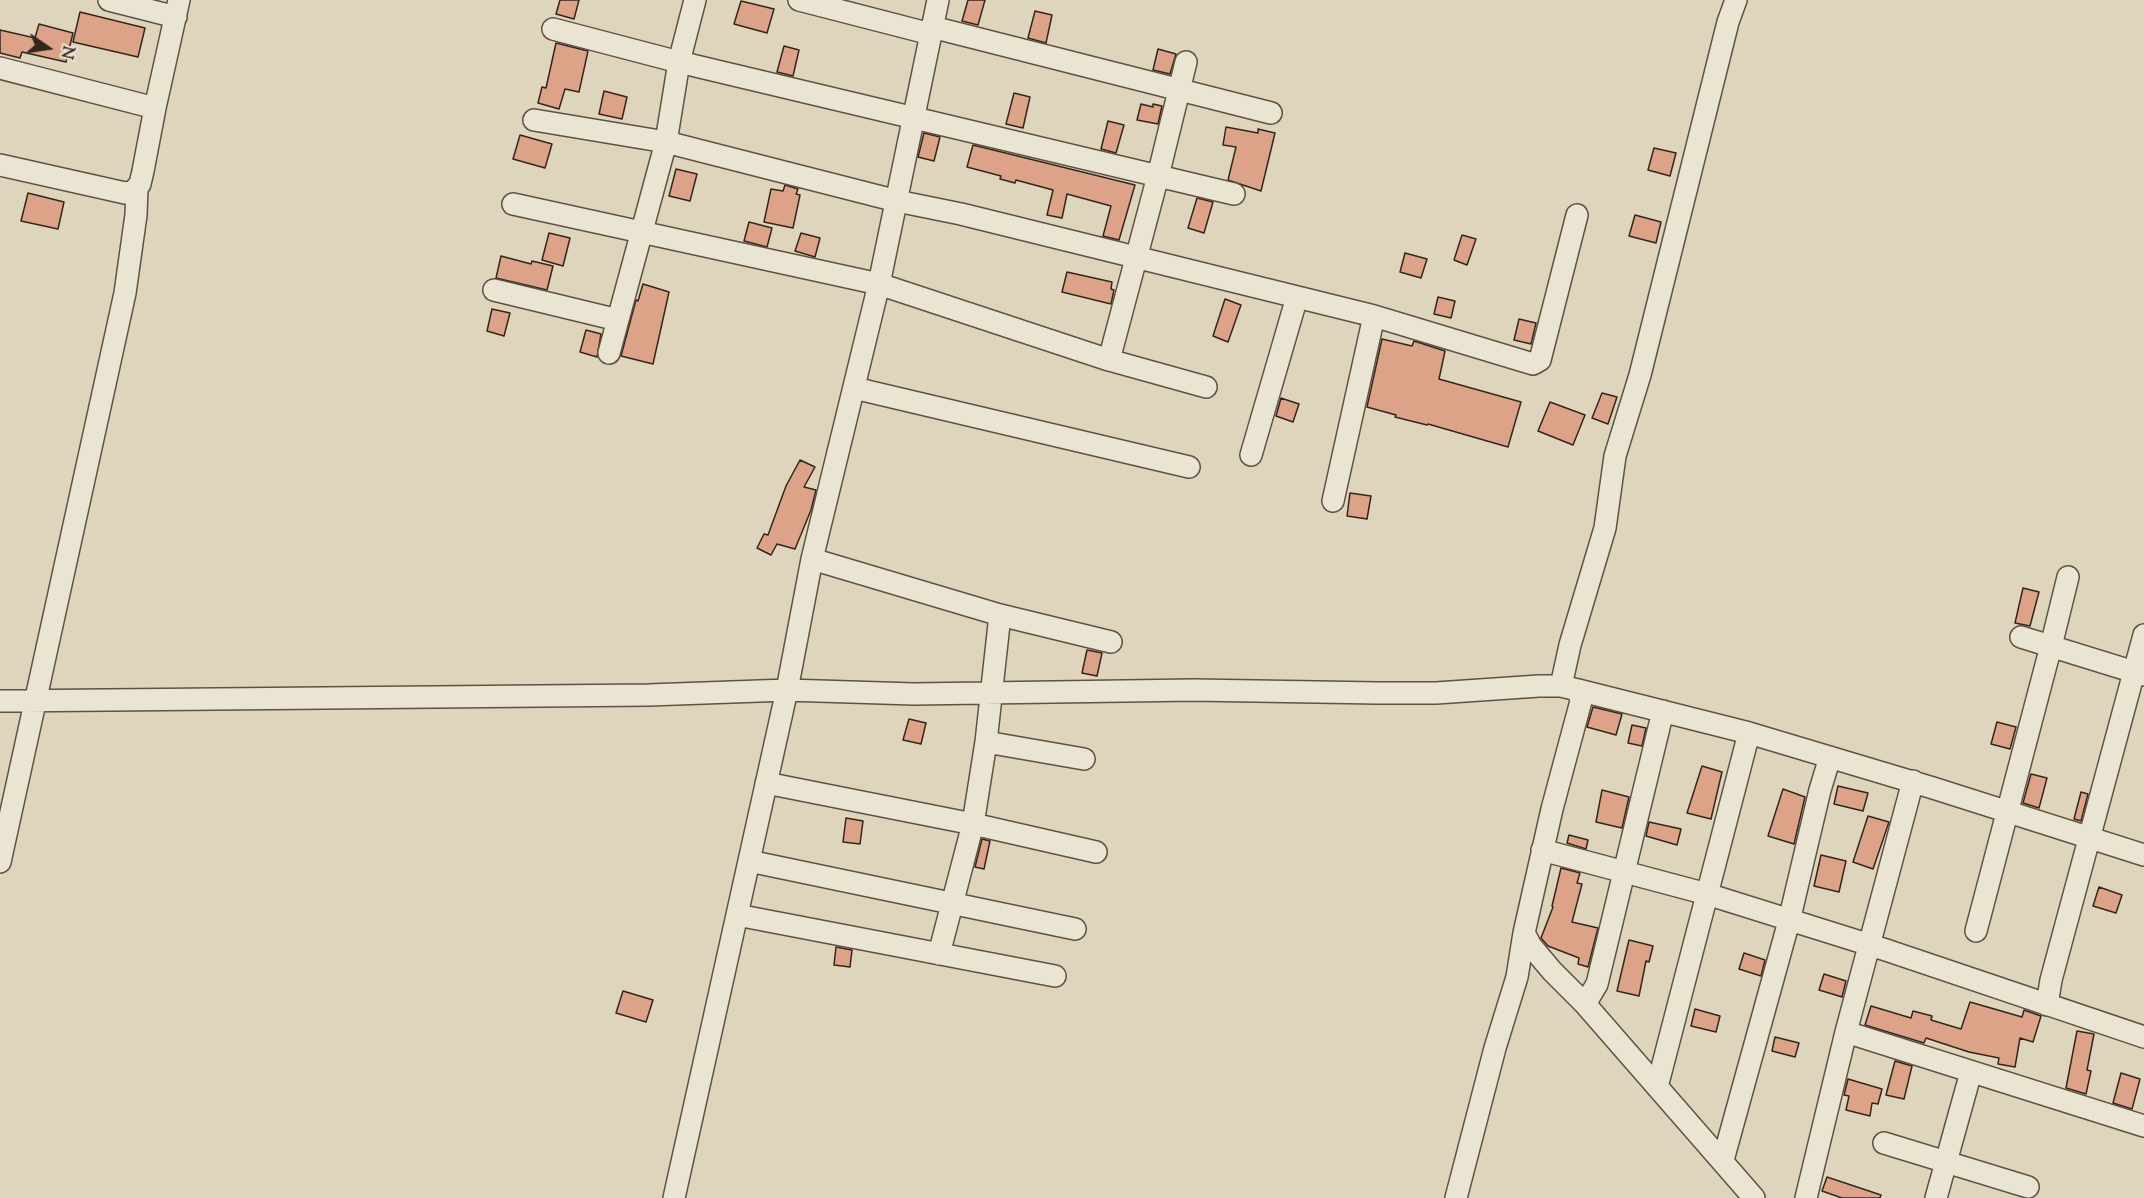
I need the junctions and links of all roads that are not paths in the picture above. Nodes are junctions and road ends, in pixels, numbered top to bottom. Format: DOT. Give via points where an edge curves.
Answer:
graph roads {
  1 [pos="109,0"];
  2 [pos="695,0"];
  3 [pos="799,0"];
  4 [pos="938,0"];
  5 [pos="1736,0"];
  6 [pos="178,8"];
  7 [pos="552,29"];
  8 [pos="931,30"];
  9 [pos="679,62"];
  10 [pos="1186,62"];
  11 [pos="0,68"];
  12 [pos="1179,89"];
  13 [pos="155,108"];
  14 [pos="1271,113"];
  15 [pos="914,117"];
  16 [pos="534,120"];
  17 [pos="666,142"];
  18 [pos="0,165"];
  19 [pos="1158,176"];
  20 [pos="137,187"];
  21 [pos="1234,194"];
  22 [pos="897,201"];
  23 [pos="513,204"];
  24 [pos="1577,215"];
  25 [pos="643,232"];
  26 [pos="1137,257"];
  27 [pos="879,284"];
  28 [pos="494,290"];
  29 [pos="1297,297"];
  30 [pos="1374,316"];
  31 [pos="618,320"];
  32 [pos="609,353"];
  33 [pos="1109,360"];
  34 [pos="1206,387"];
  35 [pos="854,388"];
  36 [pos="1251,455"];
  37 [pos="1189,467"];
  38 [pos="1333,501"];
  39 [pos="812,559"];
  40 [pos="2068,577"];
  41 [pos="1000,615"];
  42 [pos="2144,635"];
  43 [pos="2021,637"];
  44 [pos="1111,642"];
  45 [pos="2051,646"];
  46 [pos="2139,674"];
  47 [pos="1570,688"];
  48 [pos="787,690"];
  49 [pos="992,693"];
  50 [pos="0,701"];
  51 [pos="35,701"];
  52 [pos="1664,711"];
  53 [pos="1749,733"];
  54 [pos="986,742"];
  55 [pos="1830,757"];
  56 [pos="1084,759"];
  57 [pos="1913,782"];
  58 [pos="766,783"];
  59 [pos="2006,811"];
  60 [pos="973,824"];
  61 [pos="2089,838"];
  62 [pos="1542,850"];
  63 [pos="1096,852"];
  64 [pos="2144,855"];
  65 [pos="749,861"];
  66 [pos="0,862"];
  67 [pos="1624,873"];
  68 [pos="1707,894"];
  69 [pos="952,904"];
  70 [pos="737,915"];
  71 [pos="1789,921"];
  72 [pos="1075,929"];
  73 [pos="1976,931"];
  74 [pos="1524,933"];
  75 [pos="1869,945"];
  76 [pos="939,954"];
  77 [pos="1055,976"];
  78 [pos="1585,1004"];
  79 [pos="2047,1005"];
  80 [pos="1846,1032"];
  81 [pos="2144,1037"];
  82 [pos="1971,1072"];
  83 [pos="1657,1087"];
  84 [pos="2144,1126"];
  85 [pos="1884,1143"];
  86 [pos="1723,1160"];
  87 [pos="1946,1162"];
  88 [pos="2028,1187"];
  89 [pos="674,1198"];
  90 [pos="1455,1198"];
  91 [pos="1754,1198"];
  92 [pos="1806,1198"];
  93 [pos="1936,1198"];
  1 -- 6 [label="street"];
  2 -- 9 [label="street"];
  3 -- 8 [label="street"];
  4 -- 8 [label="street"];
  5 -- 47 [label="street" via="1643,364 1615,456 1605,528 1570,645"];
  6 -- 13 [label="street"];
  7 -- 9 [label="street"];
  8 -- 12 [label="street"];
  8 -- 15 [label="street"];
  9 -- 15 [label="street"];
  9 -- 17 [label="street"];
  10 -- 12 [label="street"];
  11 -- 13 [label="street"];
  12 -- 14 [label="street"];
  12 -- 19 [label="street"];
  13 -- 20 [label="street"];
  15 -- 19 [label="street"];
  15 -- 22 [label="street"];
  16 -- 17 [label="street"];
  17 -- 22 [label="street"];
  17 -- 25 [label="street"];
  18 -- 20 [label="street" via="125,193"];
  19 -- 21 [label="street"];
  19 -- 26 [label="street"];
  20 -- 51 [label="street" via="125,293"];
  22 -- 26 [label="street"];
  22 -- 27 [label="street"];
  23 -- 25 [label="street"];
  24 -- 30 [label="street" via="1540,360 1536,363"];
  25 -- 27 [label="street"];
  25 -- 31 [label="street"];
  26 -- 29 [label="street"];
  26 -- 33 [label="street"];
  27 -- 33 [label="street"];
  27 -- 35 [label="street"];
  28 -- 31 [label="street"];
  29 -- 30 [label="street"];
  29 -- 36 [label="street"];
  30 -- 38 [label="street"];
  31 -- 32 [label="street"];
  33 -- 34 [label="street"];
  35 -- 37 [label="street"];
  35 -- 39 [label="street"];
  39 -- 41 [label="street"];
  39 -- 48 [label="street"];
  40 -- 45 [label="street"];
  41 -- 44 [label="street"];
  41 -- 49 [label="street"];
  42 -- 46 [label="street"];
  43 -- 45 [label="street"];
  45 -- 46 [label="street"];
  45 -- 59 [label="street"];
  46 -- 61 [label="street"];
  47 -- 49 [label="street" via="1424,693"];
  47 -- 52 [label="street"];
  47 -- 62 [label="street" via="1581,701"];
  48 -- 49 [label="street"];
  48 -- 51 [label="street"];
  48 -- 58 [label="street"];
  49 -- 54 [label="street"];
  50 -- 51 [label="street"];
  51 -- 66 [label="street"];
  52 -- 53 [label="street"];
  52 -- 67 [label="street"];
  53 -- 55 [label="street"];
  53 -- 68 [label="street"];
  54 -- 56 [label="street"];
  54 -- 60 [label="street"];
  55 -- 57 [label="street"];
  55 -- 71 [label="street"];
  57 -- 59 [label="street"];
  57 -- 75 [label="street"];
  58 -- 60 [label="street"];
  58 -- 65 [label="street"];
  59 -- 61 [label="street"];
  59 -- 73 [label="street"];
  60 -- 63 [label="street"];
  60 -- 69 [label="street"];
  61 -- 64 [label="street"];
  61 -- 79 [label="street"];
  62 -- 67 [label="street"];
  62 -- 74 [label="street"];
  65 -- 69 [label="street"];
  65 -- 70 [label="street"];
  67 -- 68 [label="street"];
  67 -- 78 [label="street" via="1597,984"];
  68 -- 71 [label="street"];
  68 -- 83 [label="street"];
  69 -- 72 [label="street"];
  69 -- 76 [label="street"];
  70 -- 76 [label="street"];
  70 -- 89 [label="street"];
  71 -- 75 [label="street"];
  71 -- 86 [label="street"];
  74 -- 78 [label="street" via="1552,971"];
  74 -- 90 [label="street" via="1517,977"];
  75 -- 79 [label="street"];
  75 -- 80 [label="street"];
  76 -- 77 [label="street"];
  78 -- 83 [label="street"];
  79 -- 81 [label="street"];
  80 -- 82 [label="street"];
  80 -- 92 [label="street"];
  82 -- 84 [label="street"];
  82 -- 87 [label="street"];
  83 -- 86 [label="street"];
  85 -- 87 [label="street"];
  86 -- 91 [label="street"];
  87 -- 88 [label="street"];
  87 -- 93 [label="street"];
}
